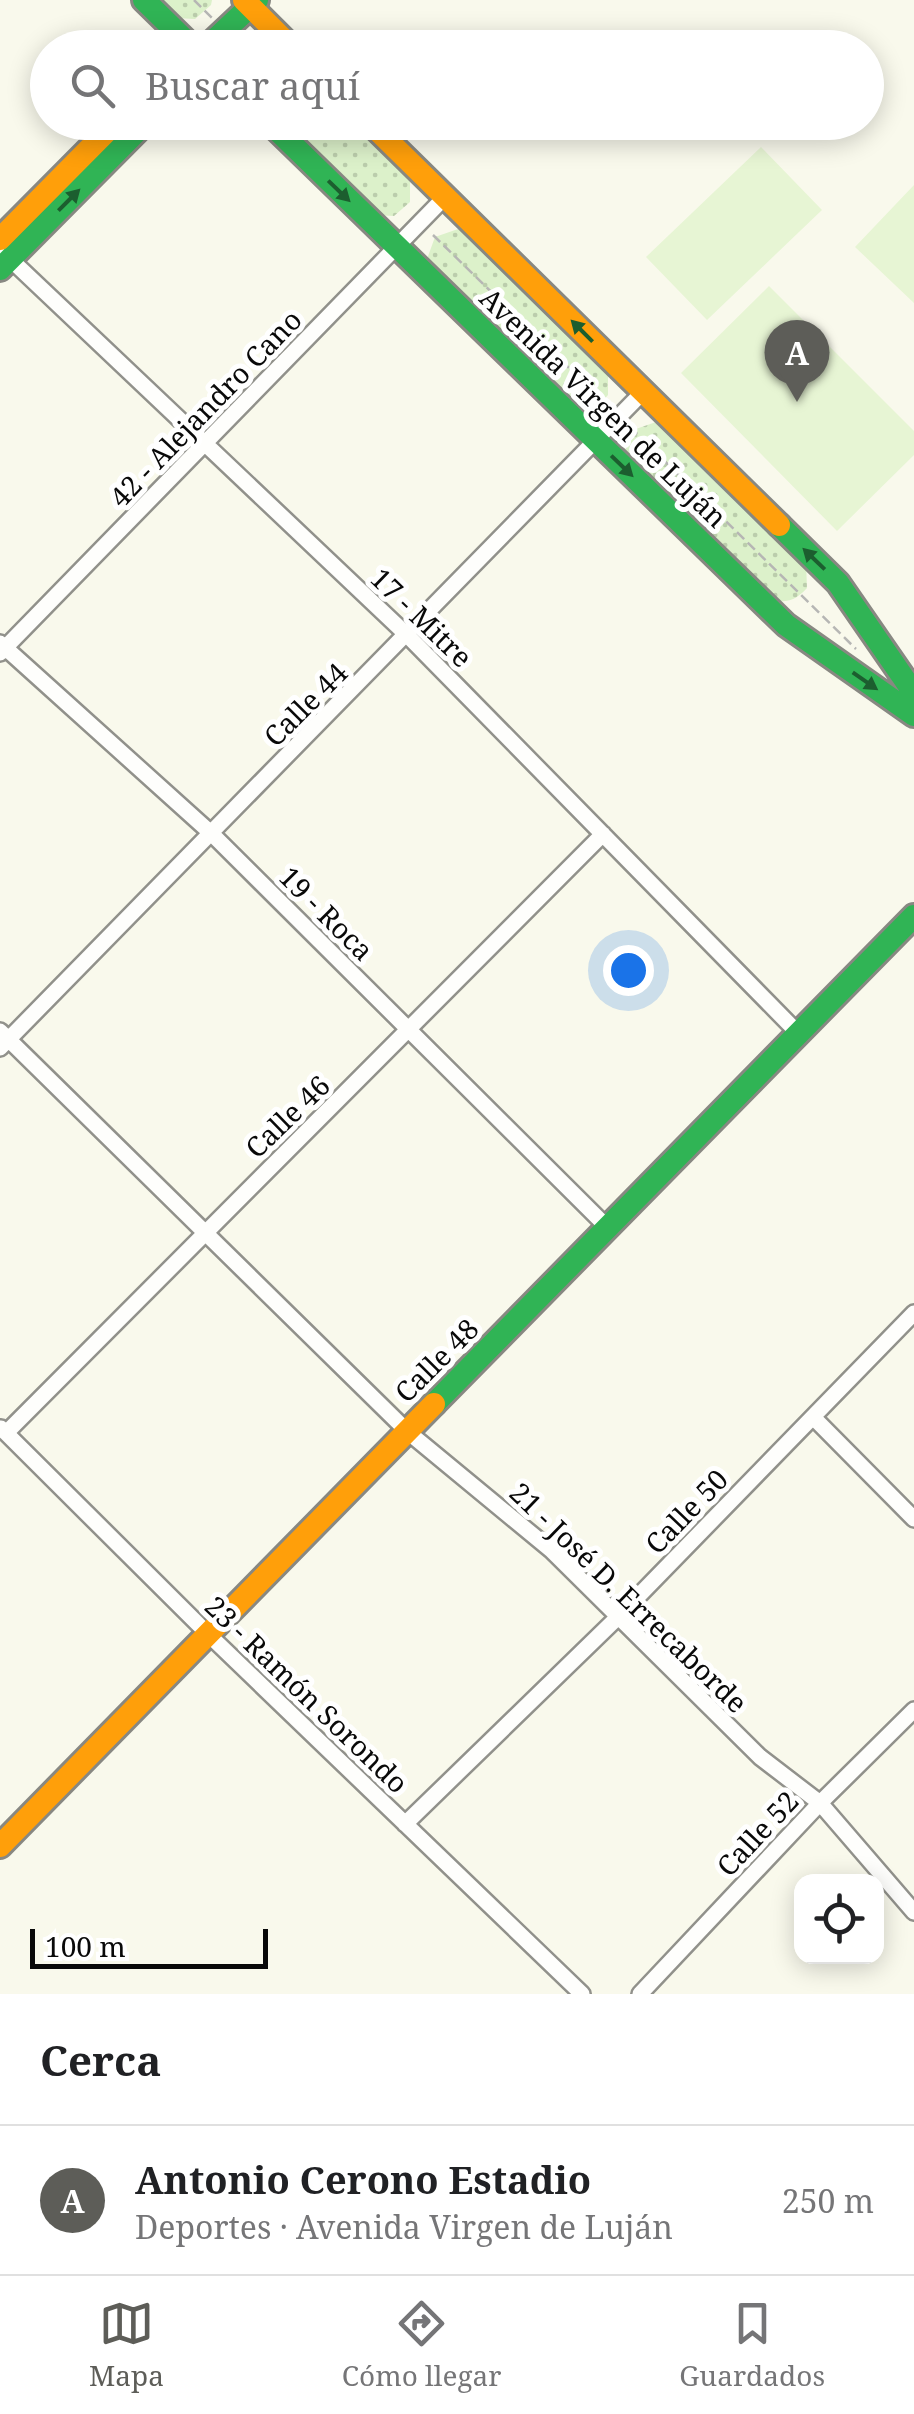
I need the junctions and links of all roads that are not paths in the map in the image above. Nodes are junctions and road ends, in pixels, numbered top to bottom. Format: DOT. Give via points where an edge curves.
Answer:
graph roads {
  1 [pos="144,0"];
  2 [pos="250,1"];
  3 [pos="174,30"];
  4 [pos="224,30"];
  5 [pos="276,30"];
  6 [pos="101,140"];
  7 [pos="126,140"];
  8 [pos="287,140"];
  9 [pos="387,140"];
  10 [pos="445,198"];
  11 [pos="397,247"];
  12 [pos="3,254"];
  13 [pos="643,392"];
  14 [pos="596,441"];
  15 [pos="204,443"];
  16 [pos="408,636"];
  17 [pos="2,648"];
  18 [pos="914,692"];
  19 [pos="914,715"];
  20 [pos="212,834"];
  21 [pos="603,834"];
  22 [pos="914,916"];
  23 [pos="410,1031"];
  24 [pos="798,1033"];
  25 [pos="3,1040"];
  26 [pos="608,1229"];
  27 [pos="204,1232"];
  28 [pos="914,1313"];
  29 [pos="813,1417"];
  30 [pos="3,1430"];
  31 [pos="408,1432"];
  32 [pos="914,1518"];
  33 [pos="619,1616"];
  34 [pos="208,1634"];
  35 [pos="914,1710"];
  36 [pos="820,1803"];
  37 [pos="405,1824"];
  38 [pos="0,1846"];
  39 [pos="914,1912"];
  40 [pos="582,1994"];
  41 [pos="640,1994"];
  1 -- 3 [label="street"];
  2 -- 4 [label="street"];
  2 -- 5 [label="street"];
  6 -- 12 [label="street"];
  12 -- 7 [label="street, one-way"];
  8 -- 11 [label="street, Avenida Virgen de Luján, one-way"];
  9 -- 10 [label="street, Avenida Virgen de Luján"];
  10 -- 11 [label="street, 42 - Alejandro Cano"];
  13 -- 10 [label="street, Avenida Virgen de Luján, one-way"];
  11 -- 14 [label="street, Avenida Virgen de Luján"];
  11 -- 15 [label="street, 42 - Alejandro Cano"];
  12 -- 15 [label="street, 17 - Mitre"];
  13 -- 14 [label="street, Calle 44"];
  18 -- 13 [label="street, Avenida Virgen de Luján, one-way" via="838,583"];
  14 -- 16 [label="street, Calle 44"];
  14 -- 19 [label="street, Avenida Virgen de Luján, one-way" via="786,625"];
  15 -- 16 [label="street, 17 - Mitre"];
  15 -- 17 [label="street, 42 - Alejandro Cano"];
  16 -- 20 [label="street, Calle 44"];
  16 -- 21 [label="street, 17 - Mitre"];
  17 -- 20 [label="street, 19 - Roca"];
  20 -- 23 [label="street, 19 - Roca"];
  20 -- 25 [label="street, Calle 44"];
  21 -- 23 [label="street, Calle 46"];
  21 -- 24 [label="street, 17 - Mitre"];
  22 -- 24 [label="street, Calle 48"];
  23 -- 26 [label="street, 19 - Roca"];
  23 -- 27 [label="street, Calle 46"];
  24 -- 26 [label="street, Calle 48"];
  25 -- 27 [label="street, 21 - José D. Errecaborde"];
  26 -- 31 [label="street, Calle 48"];
  27 -- 30 [label="street, Calle 46"];
  27 -- 31 [label="street, 21 - José D. Errecaborde"];
  28 -- 29 [label="street, Calle 50"];
  29 -- 32 [label="street"];
  29 -- 33 [label="street, Calle 50"];
  30 -- 34 [label="street, 23 - Ramón Sorondo"];
  31 -- 33 [label="street, 21 - José D. Errecaborde" via="551,1550"];
  31 -- 34 [label="street, Calle 48"];
  33 -- 36 [label="street, 21 - José D. Errecaborde" via="760,1758"];
  33 -- 37 [label="street, Calle 50"];
  34 -- 37 [label="street, 23 - Ramón Sorondo"];
  34 -- 38 [label="street, Calle 48"];
  35 -- 36 [label="street, Calle 52"];
  36 -- 39 [label="street, 21 - José D. Errecaborde"];
  36 -- 41 [label="street, Calle 52"];
  37 -- 40 [label="street, 23 - Ramón Sorondo"];
}
